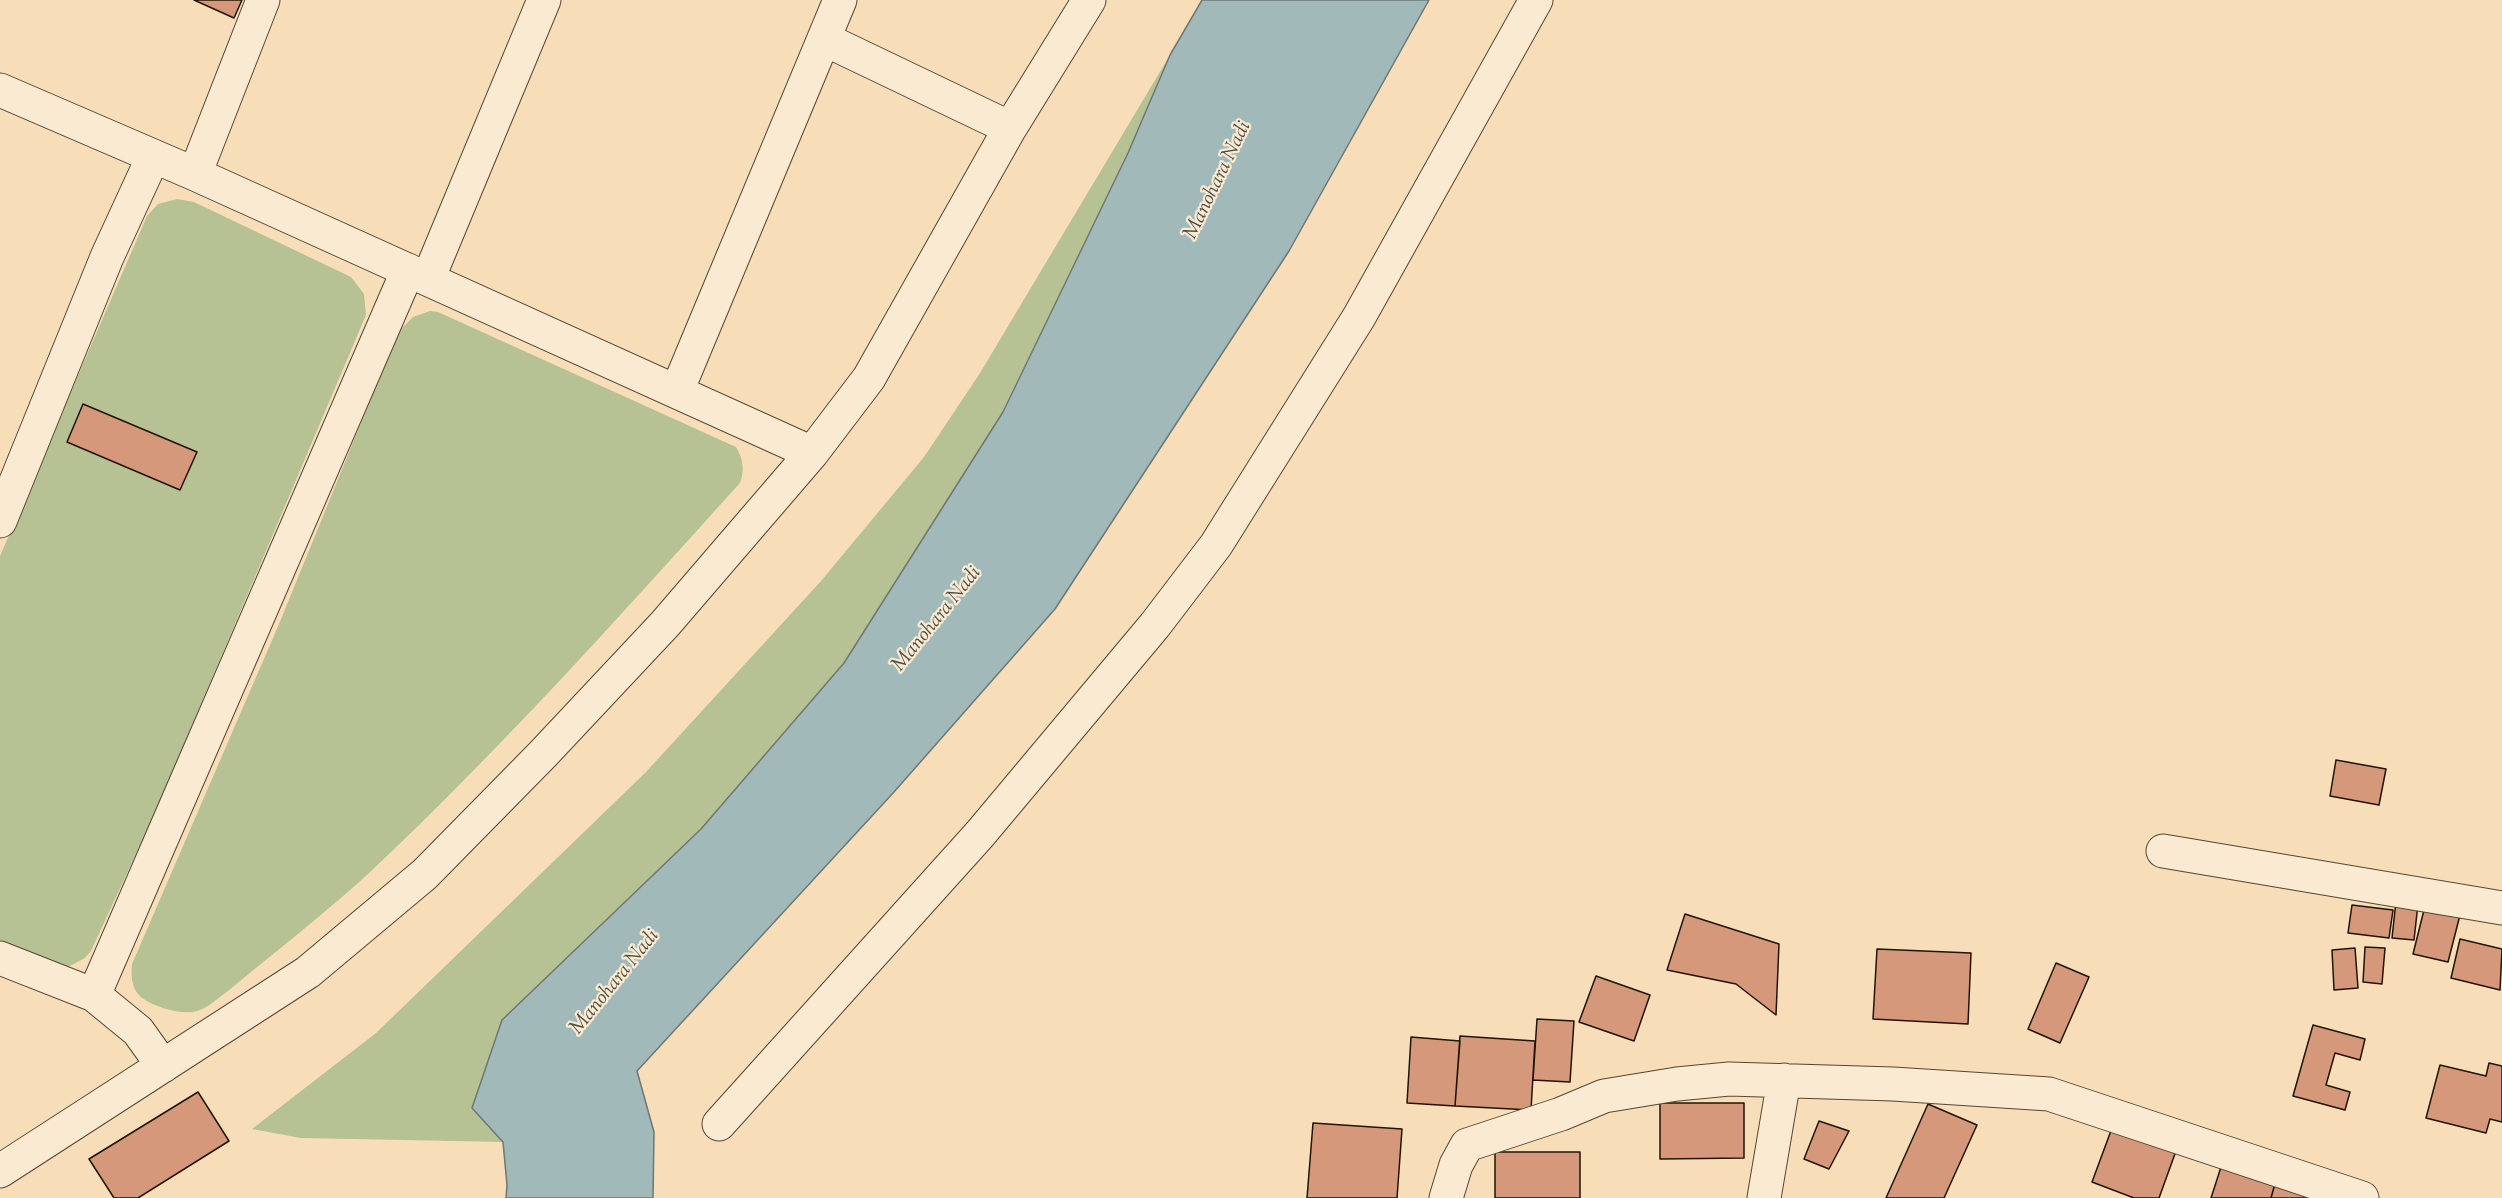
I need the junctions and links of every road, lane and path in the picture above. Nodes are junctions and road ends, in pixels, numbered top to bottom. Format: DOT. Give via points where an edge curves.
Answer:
graph roads {
  1 [pos="263,0"];
  2 [pos="544,0"];
  3 [pos="840,0"];
  4 [pos="1089,0"];
  5 [pos="1536,0"];
  6 [pos="824,39"];
  7 [pos="0,90"];
  8 [pos="1010,128"];
  9 [pos="153,157"];
  10 [pos="195,174"];
  11 [pos="418,275"];
  12 [pos="677,391"];
  13 [pos="812,453"];
  14 [pos="0,520"];
  15 [pos="2163,851"];
  16 [pos="2502,908"];
  17 [pos="0,958"];
  18 [pos="94,995"];
  19 [pos="164,1066"];
  20 [pos="1784,1080"];
  21 [pos="719,1125"];
  22 [pos="0,1171"];
  23 [pos="1446,1198"];
  24 [pos="1764,1198"];
  25 [pos="2362,1198"];
  1 -- 10 [label="street"];
  2 -- 11 [label="street"];
  3 -- 6 [label="street"];
  4 -- 8 [label="street"];
  5 -- 21 [label="street" via="1359,317 1216,545 1155,625 980,834"];
  6 -- 8 [label="street"];
  6 -- 12 [label="street"];
  7 -- 9 [label="street"];
  8 -- 13 [label="street" via="869,378"];
  9 -- 10 [label="street"];
  9 -- 14 [label="street" via="107,257"];
  10 -- 11 [label="street"];
  11 -- 12 [label="street"];
  11 -- 18 [label="street"];
  12 -- 13 [label="street"];
  13 -- 19 [label="street" via="665,624 424,874 308,972"];
  15 -- 16 [label="street"];
  17 -- 18 [label="street"];
  18 -- 19 [label="street" via="138,1031"];
  19 -- 22 [label="street"];
  20 -- 23 [label="street" via="1729,1079 1604,1096 1467,1145"];
  20 -- 24 [label="street"];
  20 -- 25 [label="street" via="2049,1094"];
}
